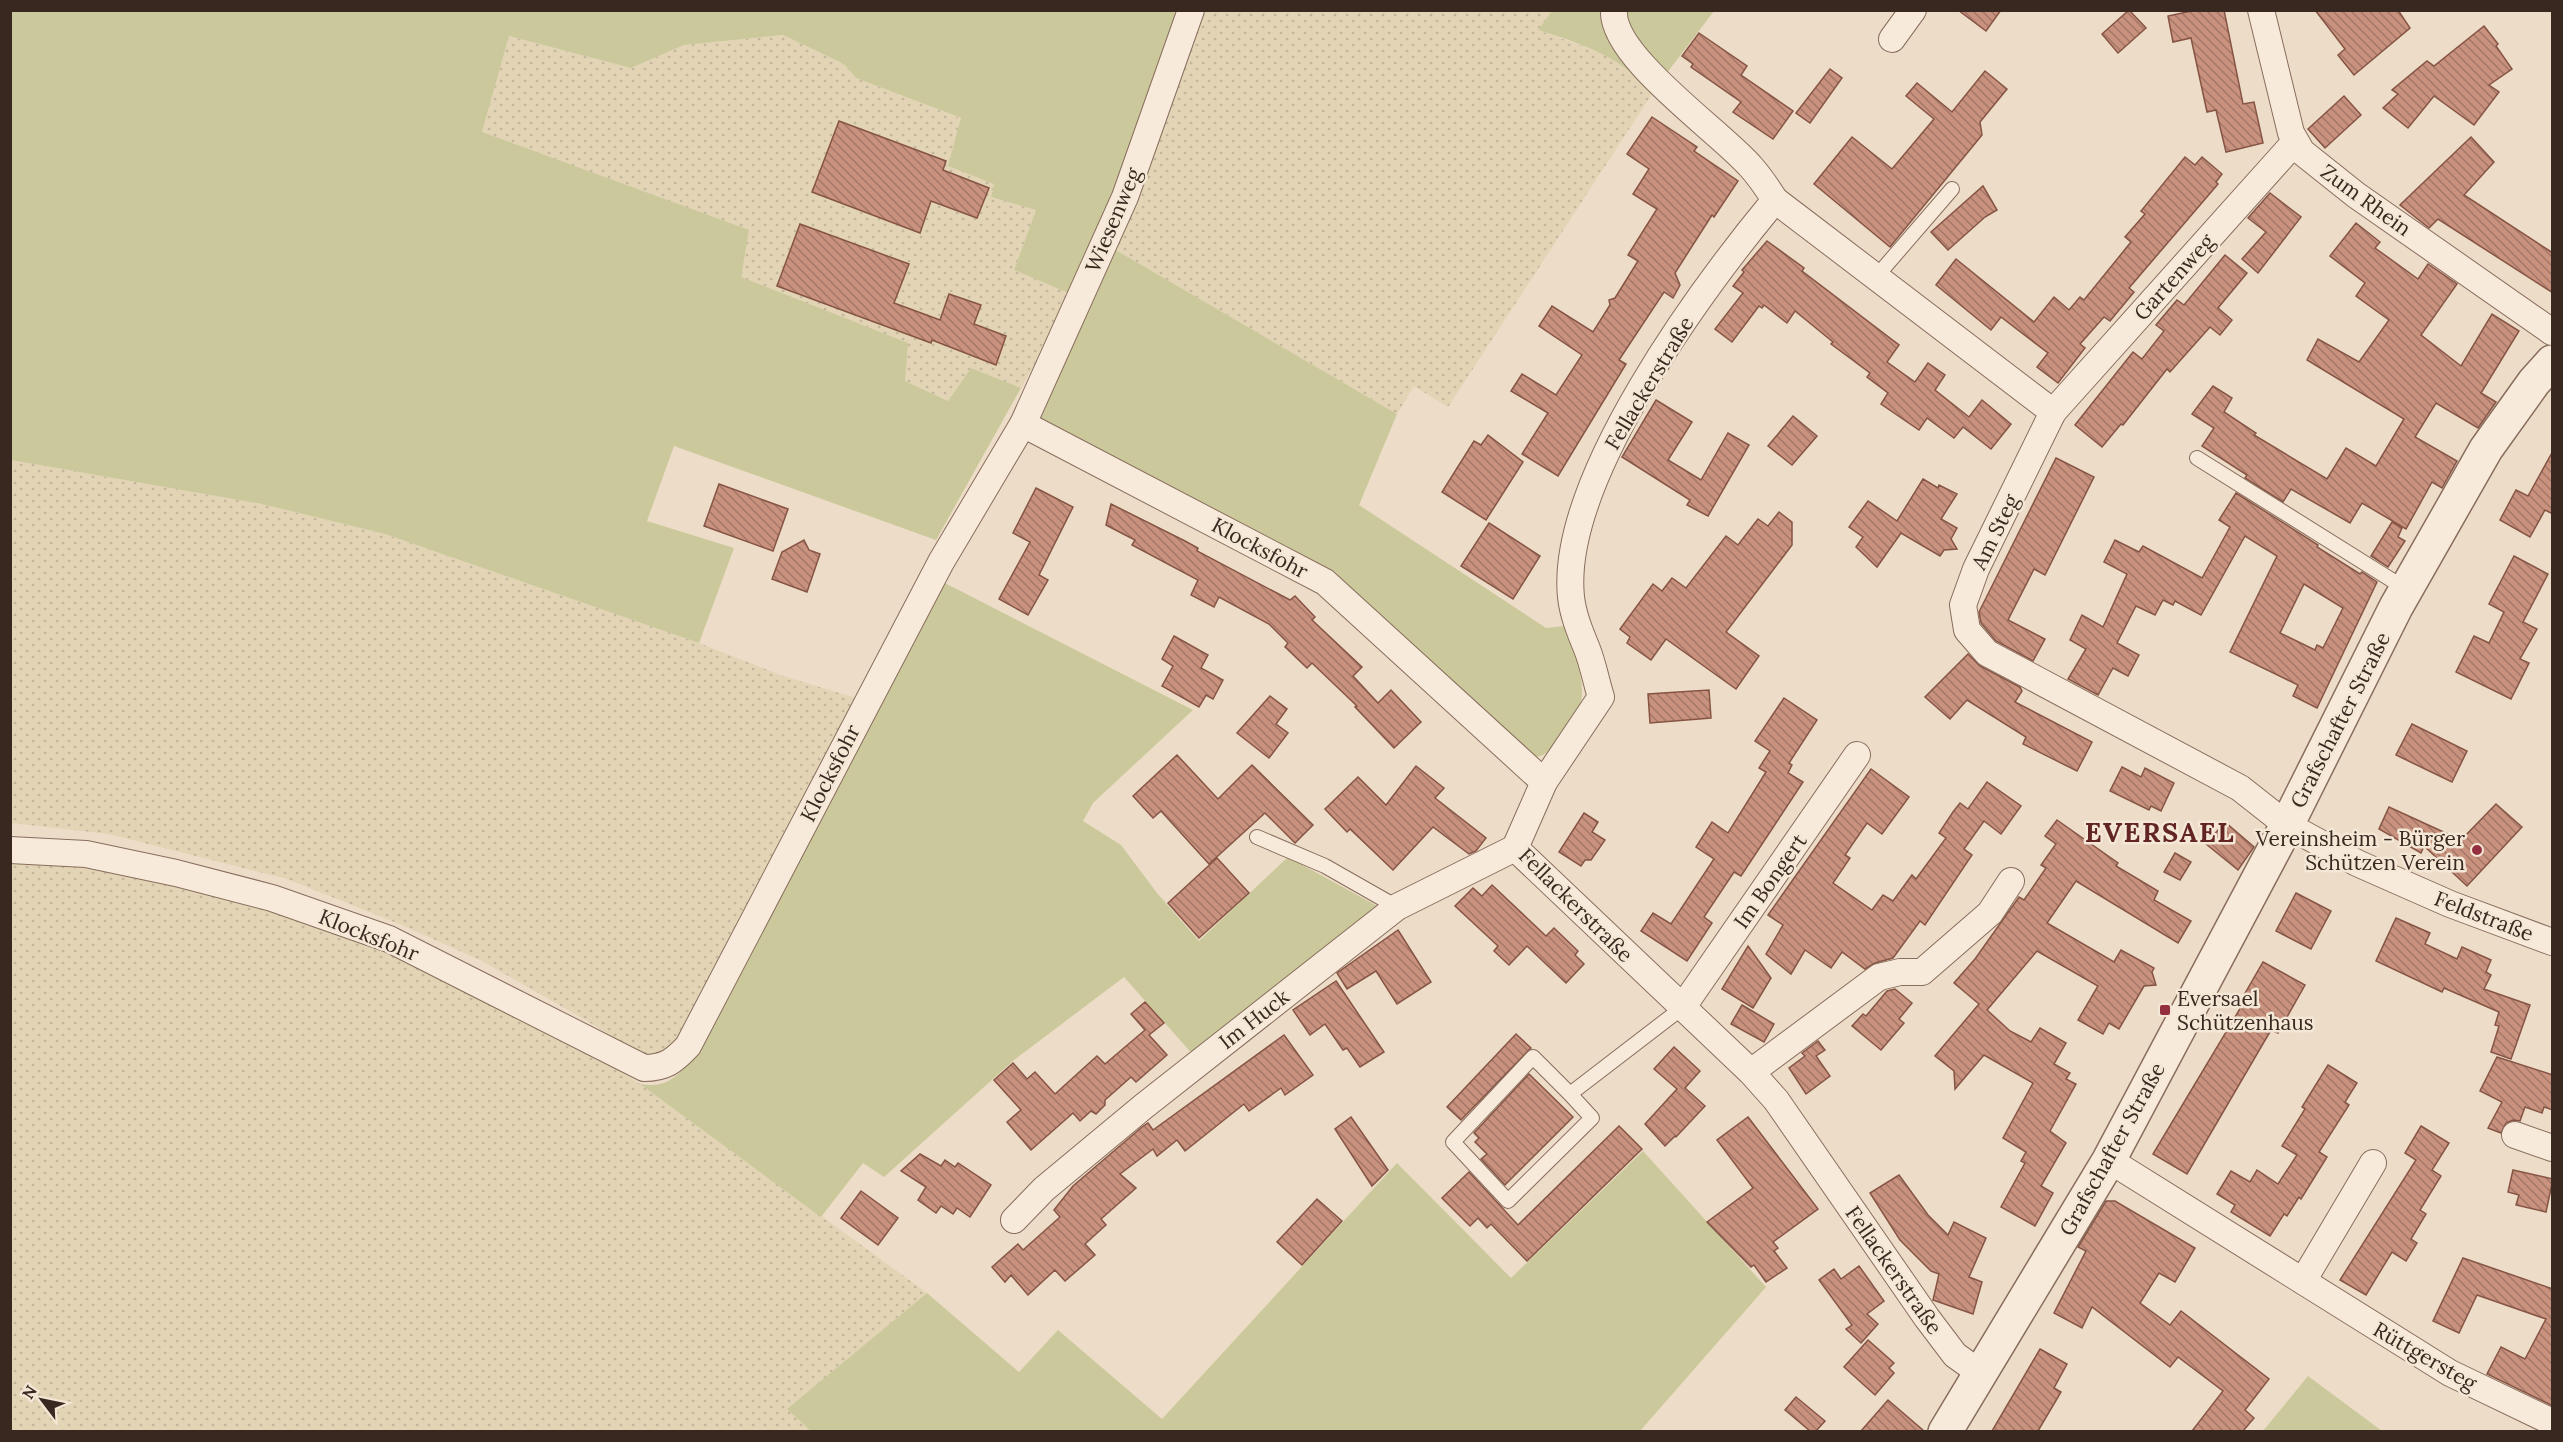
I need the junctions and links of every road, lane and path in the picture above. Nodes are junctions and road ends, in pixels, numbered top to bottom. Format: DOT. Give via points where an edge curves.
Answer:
graph roads {
  1 [pos="1191,10"];
  2 [pos="1614,10"];
  3 [pos="1913,10"];
  4 [pos="2261,10"];
  5 [pos="1892,39"];
  6 [pos="2295,142"];
  7 [pos="1952,189"];
  8 [pos="1775,200"];
  9 [pos="1876,277"];
  10 [pos="2553,332"];
  11 [pos="2553,362"];
  12 [pos="2053,412"];
  13 [pos="1023,424"];
  14 [pos="2197,458"];
  15 [pos="2406,589"];
  16 [pos="1857,755"];
  17 [pos="1544,782"];
  18 [pos="2288,825"];
  19 [pos="1257,837"];
  20 [pos="1515,848"];
  21 [pos="10,850"];
  22 [pos="2011,881"];
  23 [pos="1396,907"];
  24 [pos="2553,942"];
  25 [pos="1682,1008"];
  26 [pos="1751,1072"];
  27 [pos="1570,1094"];
  28 [pos="2515,1136"];
  29 [pos="2553,1148"];
  30 [pos="2109,1160"];
  31 [pos="2373,1163"];
  32 [pos="1014,1220"];
  33 [pos="2303,1281"];
  34 [pos="1982,1370"];
  35 [pos="2553,1422"];
  36 [pos="1945,1431"];
  1 -- 13 [label="street, Wiesenweg" via="1125,197"];
  2 -- 8 [label="street" via="1617,32 1639,63 1751,167"];
  3 -- 5 [label="street"];
  4 -- 6 [label="street, Zum Rhein"];
  6 -- 10 [label="street, Zum Rhein" via="2318,166 2356,195"];
  6 -- 12 [label="street, Gartenweg"];
  7 -- 9 [label="lane"];
  8 -- 9 [label="street"];
  8 -- 17 [label="street, Fellackerstraße" via="1732,252 1610,442 1574,541 1571,596 1576,624 1601,697"];
  9 -- 12 [label="street"];
  11 -- 15 [label="street, Grafschafter Straße" via="2486,448"];
  12 -- 18 [label="street, Am Steg" via="1976,569 1963,604 1967,630 1987,653 2240,788"];
  13 -- 17 [label="street, Klocksfohr" via="1325,582"];
  13 -- 21 [label="street, Klocksfohr" via="942,562 688,1046 672,1062 658,1068 644,1068 389,939 272,898 86,854"];
  14 -- 15 [label="lane"];
  15 -- 18 [label="street, Grafschafter Straße"];
  16 -- 25 [label="street, Im Bongert"];
  17 -- 20 [label="street, Fellackerstraße"];
  18 -- 24 [label="street, Feldstraße" via="2358,863 2450,904"];
  18 -- 30 [label="street, Grafschafter Straße"];
  19 -- 23 [label="lane" via="1324,866"];
  20 -- 23 [label="street, Im Huck"];
  20 -- 25 [label="street, Fellackerstraße"];
  22 -- 26 [label="street" via="1990,913 1922,972 1879,977"];
  23 -- 32 [label="street, Im Huck" via="1143,1106 1044,1189"];
  25 -- 26 [label="street, Fellackerstraße"];
  25 -- 27 [label="lane"];
  26 -- 34 [label="street, Fellackerstraße" via="1776,1100 1955,1355"];
  27 -- 27 [label="lane" via="1592,1118 1508,1201 1453,1142 1533,1057"];
  28 -- 29 [label="street"];
  30 -- 33 [label="street, Rüttgersteg"];
  30 -- 34 [label="street, Grafschafter Straße"];
  31 -- 33 [label="street"];
  33 -- 35 [label="street, Rüttgersteg" via="2450,1373"];
  34 -- 36 [label="street, Grafschafter Straße"];
}
